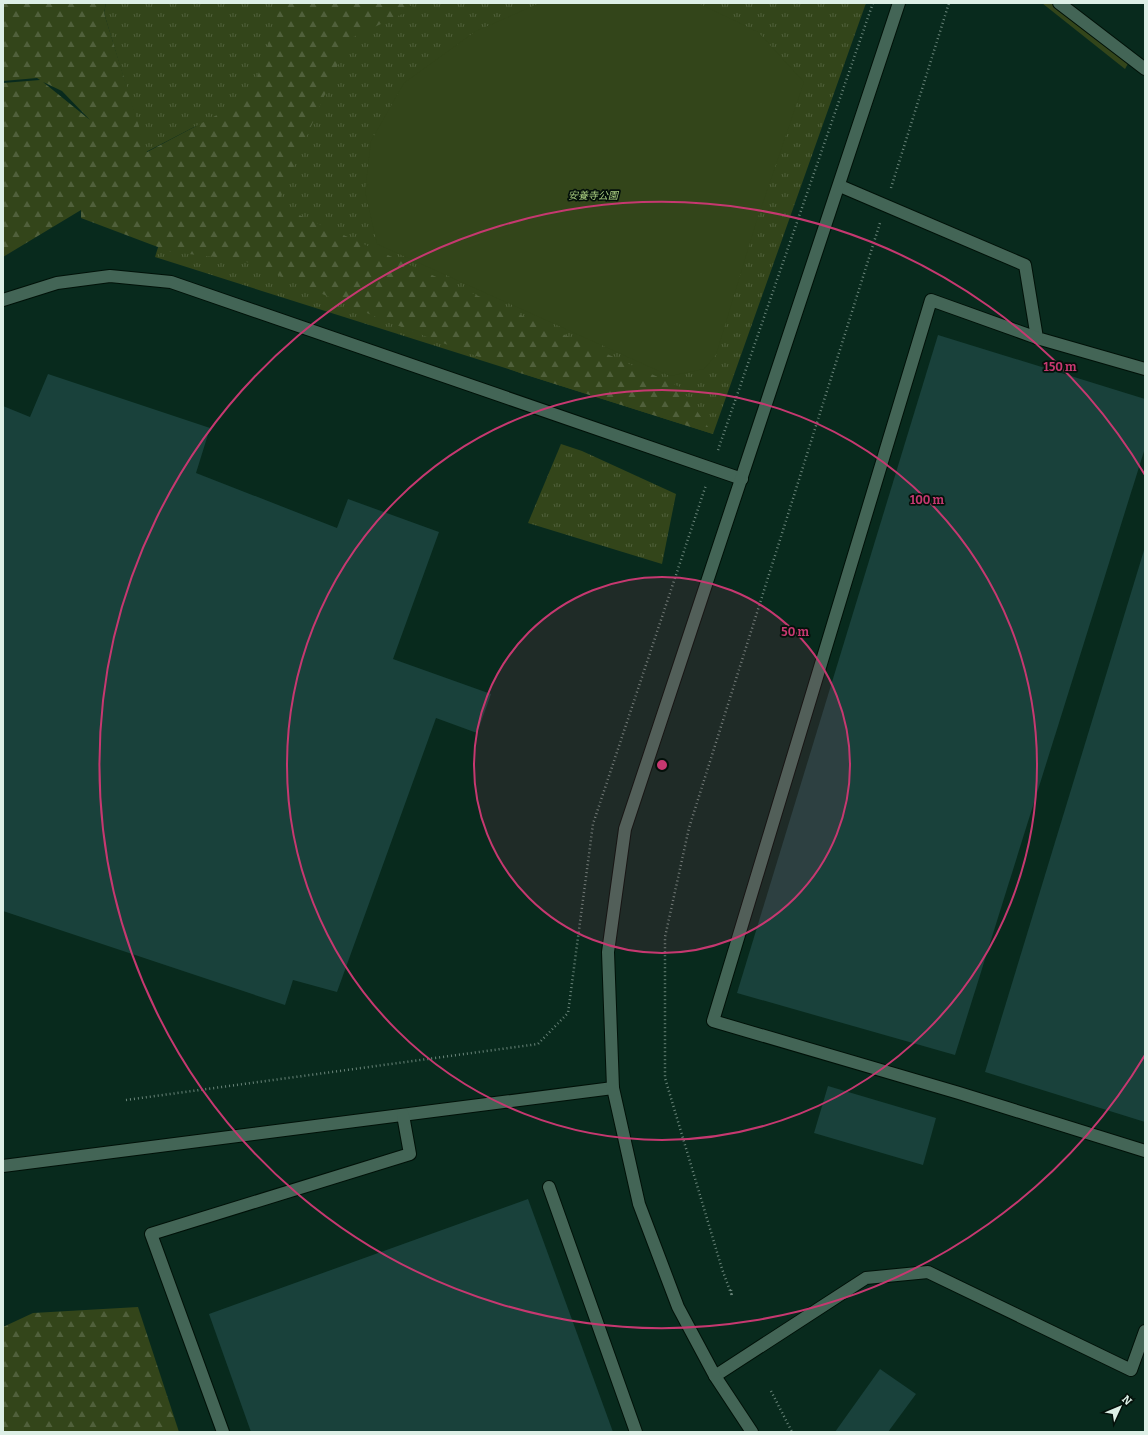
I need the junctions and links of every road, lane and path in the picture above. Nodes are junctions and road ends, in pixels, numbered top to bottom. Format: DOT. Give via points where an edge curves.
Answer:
graph roads {
  1 [pos="873,3"];
  2 [pos="899,3"];
  3 [pos="949,3"];
  4 [pos="1060,3"];
  5 [pos="1145,69"];
  6 [pos="840,186"];
  7 [pos="889,192"];
  8 [pos="882,215"];
  9 [pos="3,300"];
  10 [pos="1037,338"];
  11 [pos="1145,369"];
  12 [pos="711,468"];
  13 [pos="742,479"];
  14 [pos="613,1088"];
  15 [pos="126,1100"];
  16 [pos="403,1115"];
  17 [pos="1145,1151"];
  18 [pos="3,1166"];
  19 [pos="549,1187"];
  20 [pos="732,1290"];
  21 [pos="1145,1331"];
  22 [pos="715,1376"];
  23 [pos="771,1391"];
  24 [pos="223,1432"];
  25 [pos="636,1432"];
  26 [pos="752,1432"];
  27 [pos="792,1432"];
  1 -- 12 [label="path"];
  2 -- 6 [label="street"];
  3 -- 7 [label="path"];
  4 -- 5 [label="street"];
  6 -- 10 [label="street" via="1025,265"];
  6 -- 13 [label="street"];
  8 -- 20 [label="path" via="688,828 666,937 666,1078 732,1296"];
  9 -- 12 [label="street" via="57,283 110,276 171,282"];
  10 -- 11 [label="street"];
  10 -- 17 [label="street" via="930,300 713,1021"];
  12 -- 13 [label="street"];
  12 -- 15 [label="path" via="593,824 568,1013 538,1044"];
  13 -- 14 [label="street" via="625,829 608,952"];
  14 -- 16 [label="street"];
  14 -- 22 [label="street" via="640,1204 678,1307"];
  16 -- 18 [label="street"];
  16 -- 24 [label="street" via="410,1154 151,1234"];
  19 -- 25 [label="street"];
  21 -- 22 [label="street" via="1131,1370 928,1272 866,1278"];
  22 -- 26 [label="street"];
  23 -- 27 [label="path"];
}
